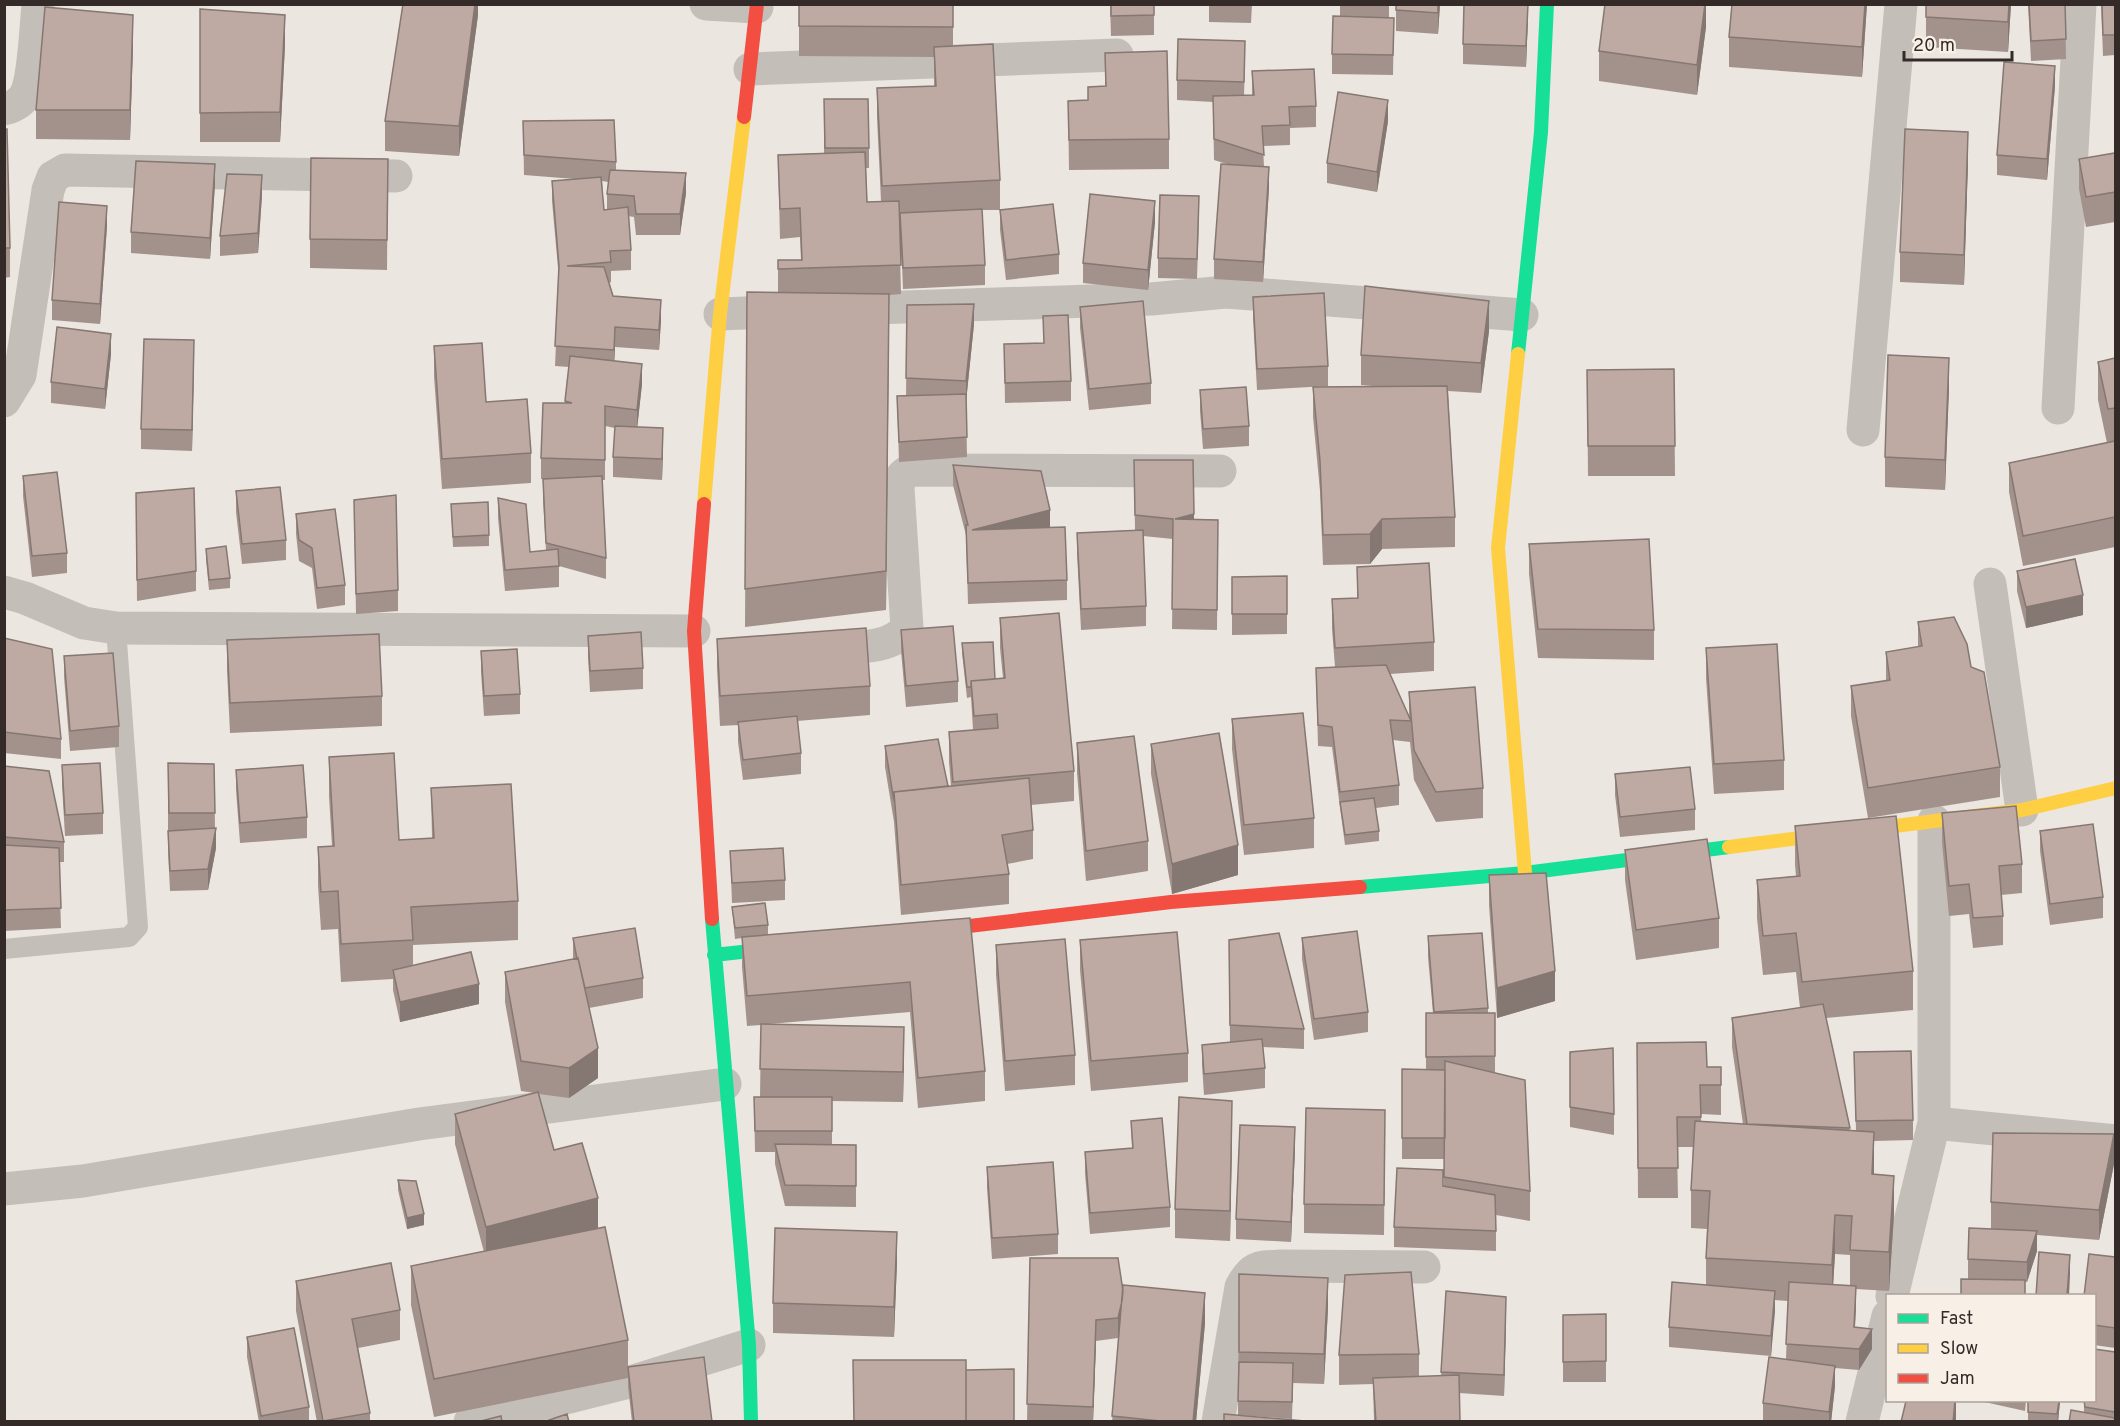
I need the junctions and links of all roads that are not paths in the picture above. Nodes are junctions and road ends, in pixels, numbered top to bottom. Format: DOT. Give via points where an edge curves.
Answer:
graph roads {
  1 [pos="38,4"];
  2 [pos="706,4"];
  3 [pos="1546,4"];
  4 [pos="1900,4"];
  5 [pos="2080,4"];
  6 [pos="757,6"];
  7 [pos="1117,55"];
  8 [pos="750,69"];
  9 [pos="4,109"];
  10 [pos="396,176"];
  11 [pos="720,314"];
  12 [pos="1522,315"];
  13 [pos="4,401"];
  14 [pos="2058,408"];
  15 [pos="1863,430"];
  16 [pos="1220,471"];
  17 [pos="1990,584"];
  18 [pos="4,592"];
  19 [pos="116,628"];
  20 [pos="695,644"];
  21 [pos="790,650"];
  22 [pos="731,654"];
  23 [pos="2115,788"];
  24 [pos="2022,810"];
  25 [pos="1934,821"];
  26 [pos="1525,873"];
  27 [pos="914,932"];
  28 [pos="796,946"];
  29 [pos="4,949"];
  30 [pos="714,956"];
  31 [pos="725,1084"];
  32 [pos="1934,1123"];
  33 [pos="2115,1141"];
  34 [pos="4,1189"];
  35 [pos="1424,1267"];
  36 [pos="1892,1294"];
  37 [pos="1886,1320"];
  38 [pos="749,1345"];
  39 [pos="470,1422"];
  40 [pos="751,1422"];
  41 [pos="1218,1422"];
  42 [pos="1862,1422"];
  1 -- 9 [label="street" via="29,84 24,97 12,108"];
  2 -- 6 [label="street"];
  3 -- 12 [label="main road" via="1541,132"];
  4 -- 15 [label="street"];
  5 -- 14 [label="street"];
  6 -- 8 [label="main road"];
  7 -- 8 [label="street"];
  8 -- 11 [label="main road"];
  10 -- 13 [label="street" via="65,170 54,177 48,190 20,375"];
  11 -- 12 [label="street" via="1151,299 1226,292"];
  11 -- 20 [label="main road"];
  12 -- 26 [label="main road" via="1498,548"];
  16 -- 21 [label="street" via="906,472 898,488 907,628 885,644"];
  17 -- 24 [label="street"];
  18 -- 19 [label="street" via="84,623"];
  19 -- 20 [label="street"];
  19 -- 29 [label="lane" via="138,927 129,938"];
  20 -- 22 [label="street"];
  20 -- 30 [label="main road"];
  23 -- 24 [label="main road"];
  24 -- 25 [label="main road"];
  25 -- 26 [label="main road"];
  25 -- 32 [label="street"];
  26 -- 27 [label="main road" via="1172,902"];
  28 -- 30 [label="main road"];
  30 -- 31 [label="main road"];
  31 -- 34 [label="street" via="419,1124 83,1181"];
  31 -- 38 [label="main road"];
  32 -- 33 [label="street"];
  32 -- 36 [label="street"];
  35 -- 41 [label="street" via="1281,1266 1249,1272 1241,1287"];
  37 -- 42 [label="street"];
  38 -- 39 [label="street" via="636,1380"];
  38 -- 40 [label="main road"];
}
